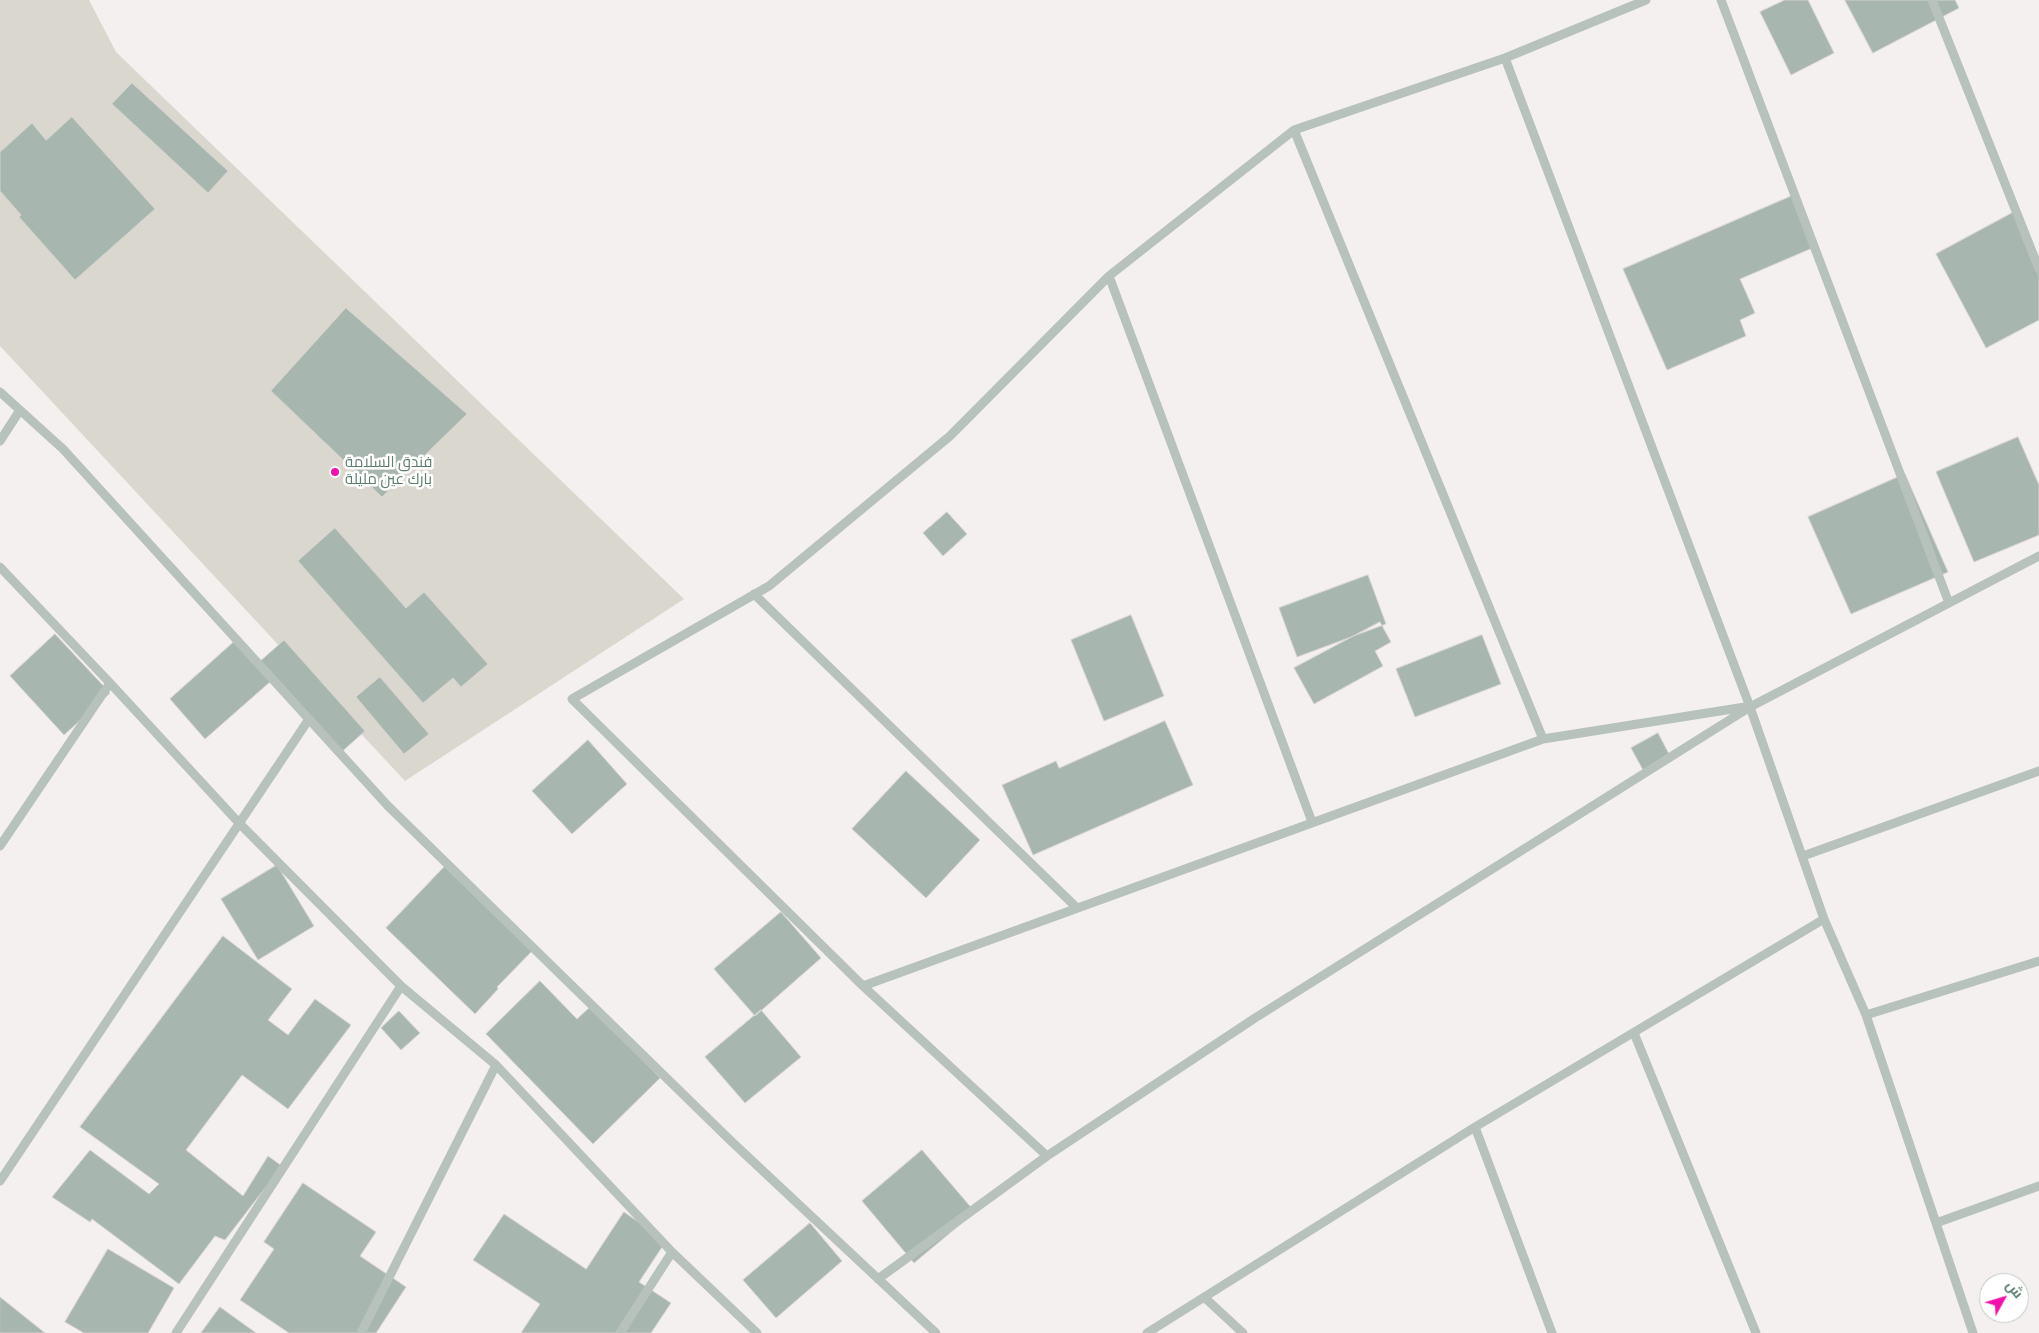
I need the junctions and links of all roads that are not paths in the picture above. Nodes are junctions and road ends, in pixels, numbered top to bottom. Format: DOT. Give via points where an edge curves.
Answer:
graph roads {
  1 [pos="1646,0"];
  2 [pos="1721,0"];
  3 [pos="1932,0"];
  4 [pos="1505,58"];
  5 [pos="1294,130"];
  6 [pos="2039,269"];
  7 [pos="1109,276"];
  8 [pos="0,392"];
  9 [pos="20,410"];
  10 [pos="0,441"];
  11 [pos="2039,556"];
  12 [pos="0,567"];
  13 [pos="754,594"];
  14 [pos="1949,604"];
  15 [pos="110,683"];
  16 [pos="1750,706"];
  17 [pos="309,718"];
  18 [pos="1543,739"];
  19 [pos="2039,771"];
  20 [pos="1312,822"];
  21 [pos="239,823"];
  22 [pos="0,846"];
  23 [pos="1803,856"];
  24 [pos="1077,908"];
  25 [pos="1824,919"];
  26 [pos="2039,961"];
  27 [pos="401,986"];
  28 [pos="863,986"];
  29 [pos="1866,1016"];
  30 [pos="1634,1032"];
  31 [pos="496,1065"];
  32 [pos="1475,1127"];
  33 [pos="1046,1156"];
  34 [pos="0,1181"];
  35 [pos="2039,1186"];
  36 [pos="1936,1223"];
  37 [pos="672,1252"];
  38 [pos="878,1279"];
  39 [pos="1204,1297"];
  40 [pos="176,1333"];
  41 [pos="362,1333"];
  42 [pos="620,1333"];
  43 [pos="757,1333"];
  44 [pos="936,1333"];
  45 [pos="1148,1333"];
  46 [pos="1242,1333"];
  47 [pos="1552,1333"];
  48 [pos="1756,1333"];
  49 [pos="1973,1333"];
  1 -- 4 [label="street"];
  2 -- 14 [label="street"];
  3 -- 6 [label="street"];
  4 -- 5 [label="street"];
  4 -- 16 [label="street"];
  5 -- 7 [label="street"];
  5 -- 18 [label="street"];
  7 -- 13 [label="street" via="950,436 769,586"];
  7 -- 20 [label="street"];
  8 -- 9 [label="street"];
  9 -- 10 [label="street"];
  9 -- 17 [label="street" via="63,449"];
  11 -- 14 [label="street"];
  12 -- 15 [label="street"];
  13 -- 24 [label="street"];
  13 -- 28 [label="street" via="572,699"];
  14 -- 16 [label="street"];
  15 -- 21 [label="street"];
  15 -- 22 [label="street"];
  16 -- 18 [label="street"];
  16 -- 23 [label="street"];
  16 -- 33 [label="street" via="1255,1018"];
  17 -- 21 [label="street"];
  17 -- 38 [label="street" via="388,806 723,1134"];
  18 -- 20 [label="street"];
  19 -- 23 [label="street"];
  20 -- 24 [label="street"];
  21 -- 27 [label="street"];
  21 -- 34 [label="street"];
  23 -- 25 [label="street"];
  24 -- 28 [label="street"];
  25 -- 29 [label="street"];
  25 -- 30 [label="street"];
  26 -- 29 [label="street"];
  27 -- 31 [label="street"];
  27 -- 40 [label="street"];
  28 -- 33 [label="street"];
  29 -- 36 [label="street"];
  30 -- 32 [label="street"];
  30 -- 48 [label="street"];
  31 -- 37 [label="street"];
  31 -- 41 [label="street"];
  32 -- 39 [label="street"];
  32 -- 47 [label="street"];
  33 -- 38 [label="street"];
  35 -- 36 [label="street"];
  36 -- 49 [label="street"];
  37 -- 42 [label="street"];
  37 -- 43 [label="street"];
  38 -- 44 [label="street"];
  39 -- 45 [label="street"];
  39 -- 46 [label="street"];
}
